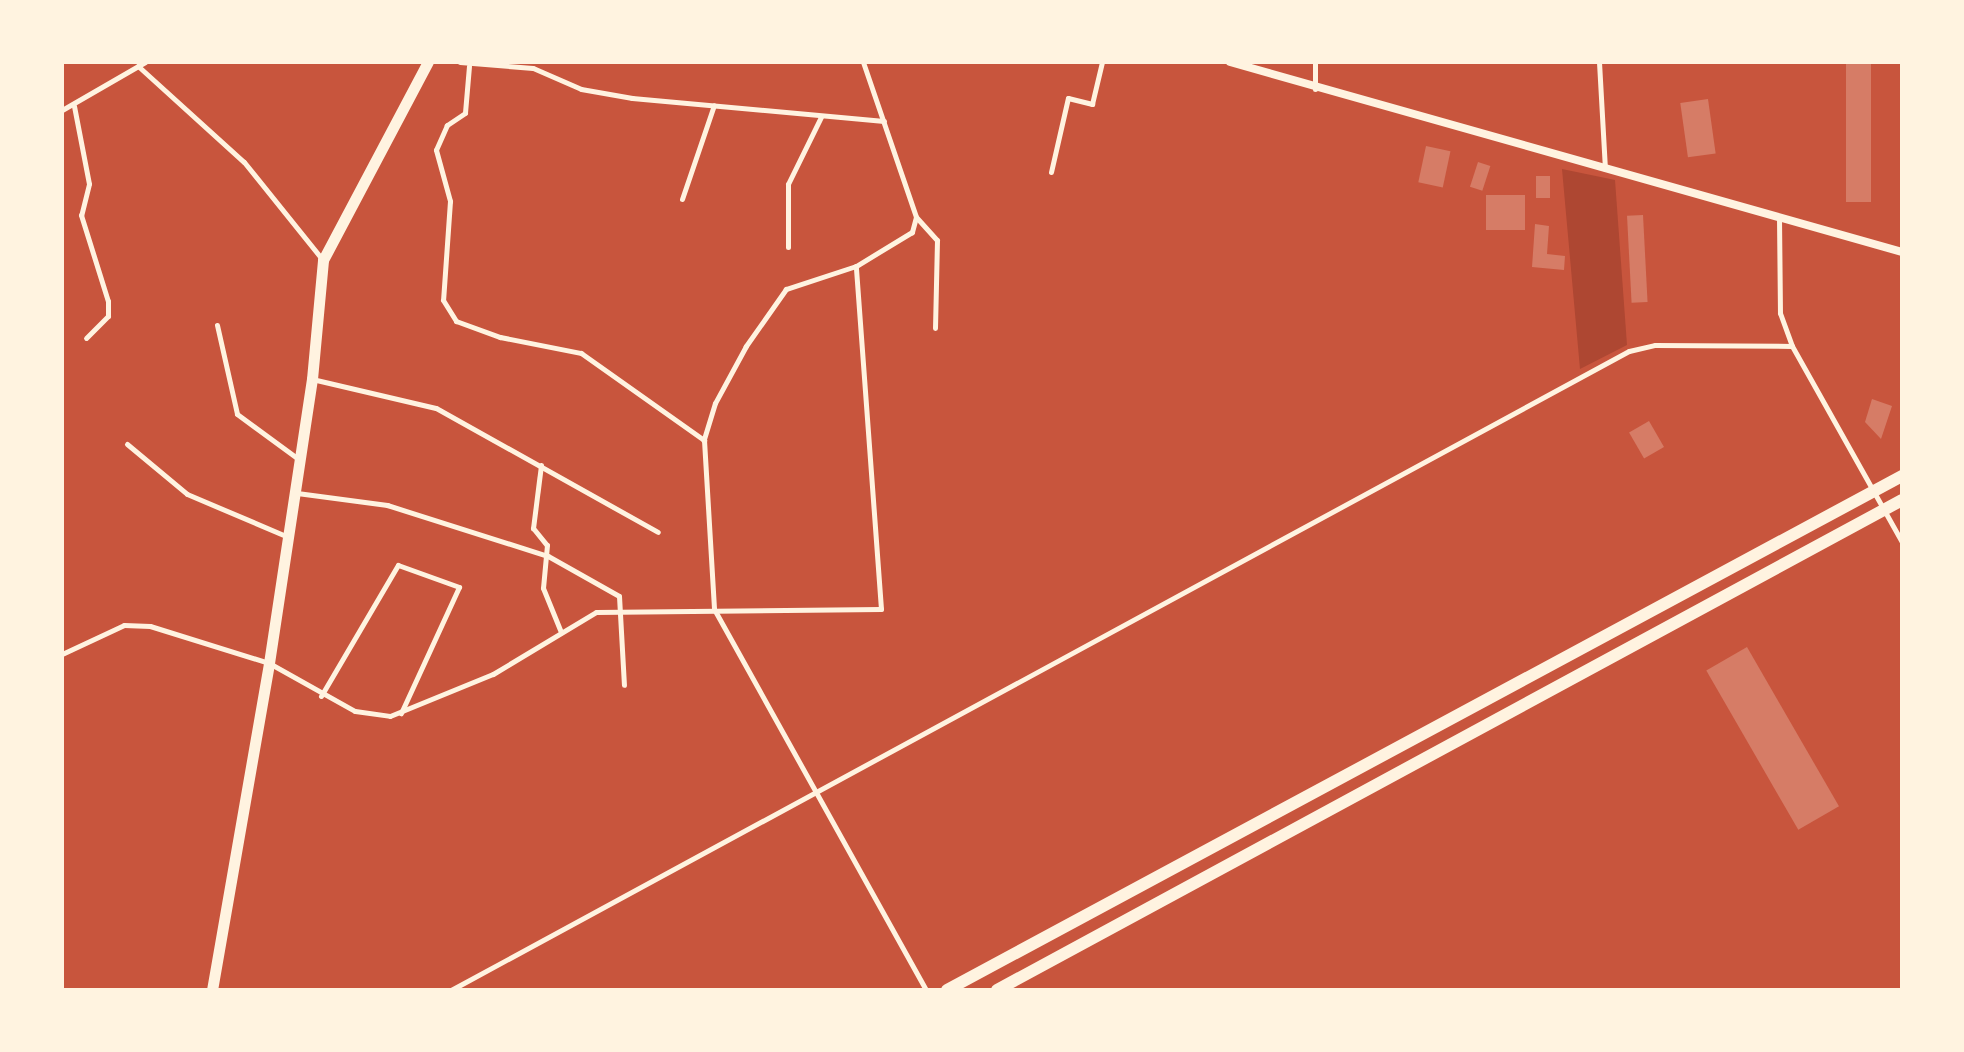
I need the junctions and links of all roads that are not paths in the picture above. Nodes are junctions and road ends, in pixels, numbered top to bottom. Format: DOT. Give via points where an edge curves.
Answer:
graph roads {
  1 [pos="145,62"];
  2 [pos="428,62"];
  3 [pos="460,62"];
  4 [pos="863,62"];
  5 [pos="1102,62"];
  6 [pos="1230,62"];
  7 [pos="1315,62"];
  8 [pos="1599,62"];
  9 [pos="534,65"];
  10 [pos="138,66"];
  11 [pos="469,66"];
  12 [pos="1315,90"];
  13 [pos="714,105"];
  14 [pos="74,106"];
  15 [pos="62,110"];
  16 [pos="821,117"];
  17 [pos="884,121"];
  18 [pos="1605,169"];
  19 [pos="1051,172"];
  20 [pos="682,199"];
  21 [pos="1779,214"];
  22 [pos="916,217"];
  23 [pos="788,247"];
  24 [pos="1902,252"];
  25 [pos="323,260"];
  26 [pos="856,266"];
  27 [pos="217,325"];
  28 [pos="935,328"];
  29 [pos="86,338"];
  30 [pos="1792,346"];
  31 [pos="312,379"];
  32 [pos="704,440"];
  33 [pos="127,444"];
  34 [pos="297,458"];
  35 [pos="541,465"];
  36 [pos="1902,476"];
  37 [pos="1874,491"];
  38 [pos="293,492"];
  39 [pos="1902,500"];
  40 [pos="1885,510"];
  41 [pos="658,532"];
  42 [pos="286,536"];
  43 [pos="1902,542"];
  44 [pos="548,556"];
  45 [pos="714,609"];
  46 [pos="617,612"];
  47 [pos="561,632"];
  48 [pos="62,654"];
  49 [pos="269,663"];
  50 [pos="624,685"];
  51 [pos="321,696"];
  52 [pos="401,714"];
  53 [pos="815,796"];
  54 [pos="212,990"];
  55 [pos="451,990"];
  56 [pos="926,990"];
  57 [pos="947,990"];
  58 [pos="997,990"];
  1 -- 10 [label="lane"];
  2 -- 25 [label="street"];
  3 -- 11 [label="lane"];
  4 -- 17 [label="lane"];
  5 -- 19 [label="lane" via="1092,104 1068,98"];
  6 -- 12 [label="street"];
  7 -- 12 [label="lane"];
  8 -- 18 [label="lane"];
  9 -- 11 [label="lane"];
  9 -- 13 [label="lane" via="581,89"];
  10 -- 14 [label="lane"];
  10 -- 25 [label="lane" via="244,162"];
  11 -- 32 [label="lane" via="465,113 447,125 436,150 450,201 443,300 456,321 500,337 581,353"];
  12 -- 18 [label="street"];
  13 -- 16 [label="lane"];
  13 -- 20 [label="lane"];
  14 -- 15 [label="lane"];
  14 -- 29 [label="lane" via="89,184 81,215 108,301 102,325"];
  16 -- 17 [label="lane"];
  16 -- 23 [label="lane" via="788,184"];
  17 -- 22 [label="lane"];
  18 -- 21 [label="street"];
  21 -- 24 [label="street"];
  21 -- 30 [label="lane" via="1780,313"];
  22 -- 26 [label="lane" via="912,232"];
  22 -- 28 [label="lane" via="937,240"];
  25 -- 31 [label="street"];
  26 -- 32 [label="lane" via="786,289 715,403"];
  26 -- 45 [label="lane" via="881,609"];
  27 -- 34 [label="lane" via="237,414"];
  30 -- 37 [label="lane"];
  30 -- 53 [label="lane" via="1655,345 1629,351"];
  31 -- 34 [label="street"];
  31 -- 35 [label="lane" via="436,408"];
  32 -- 45 [label="lane"];
  33 -- 42 [label="lane" via="187,494"];
  34 -- 38 [label="street"];
  35 -- 41 [label="lane"];
  35 -- 44 [label="lane" via="533,528 547,545"];
  36 -- 37 [label="main road"];
  37 -- 40 [label="lane"];
  37 -- 57 [label="main road"];
  38 -- 42 [label="street"];
  38 -- 44 [label="lane" via="387,505"];
  39 -- 40 [label="main road"];
  40 -- 43 [label="lane"];
  40 -- 58 [label="main road"];
  42 -- 49 [label="street"];
  44 -- 46 [label="lane" via="619,596"];
  44 -- 47 [label="lane" via="543,588"];
  45 -- 46 [label="lane"];
  45 -- 53 [label="lane"];
  46 -- 47 [label="lane" via="596,612"];
  46 -- 50 [label="lane"];
  47 -- 52 [label="lane" via="493,674"];
  48 -- 49 [label="lane" via="135,624"];
  49 -- 51 [label="lane"];
  49 -- 54 [label="street"];
  51 -- 52 [label="lane" via="355,711"];
  51 -- 52 [label="lane" via="398,565 459,587"];
  53 -- 55 [label="lane"];
  53 -- 56 [label="lane"];
}
